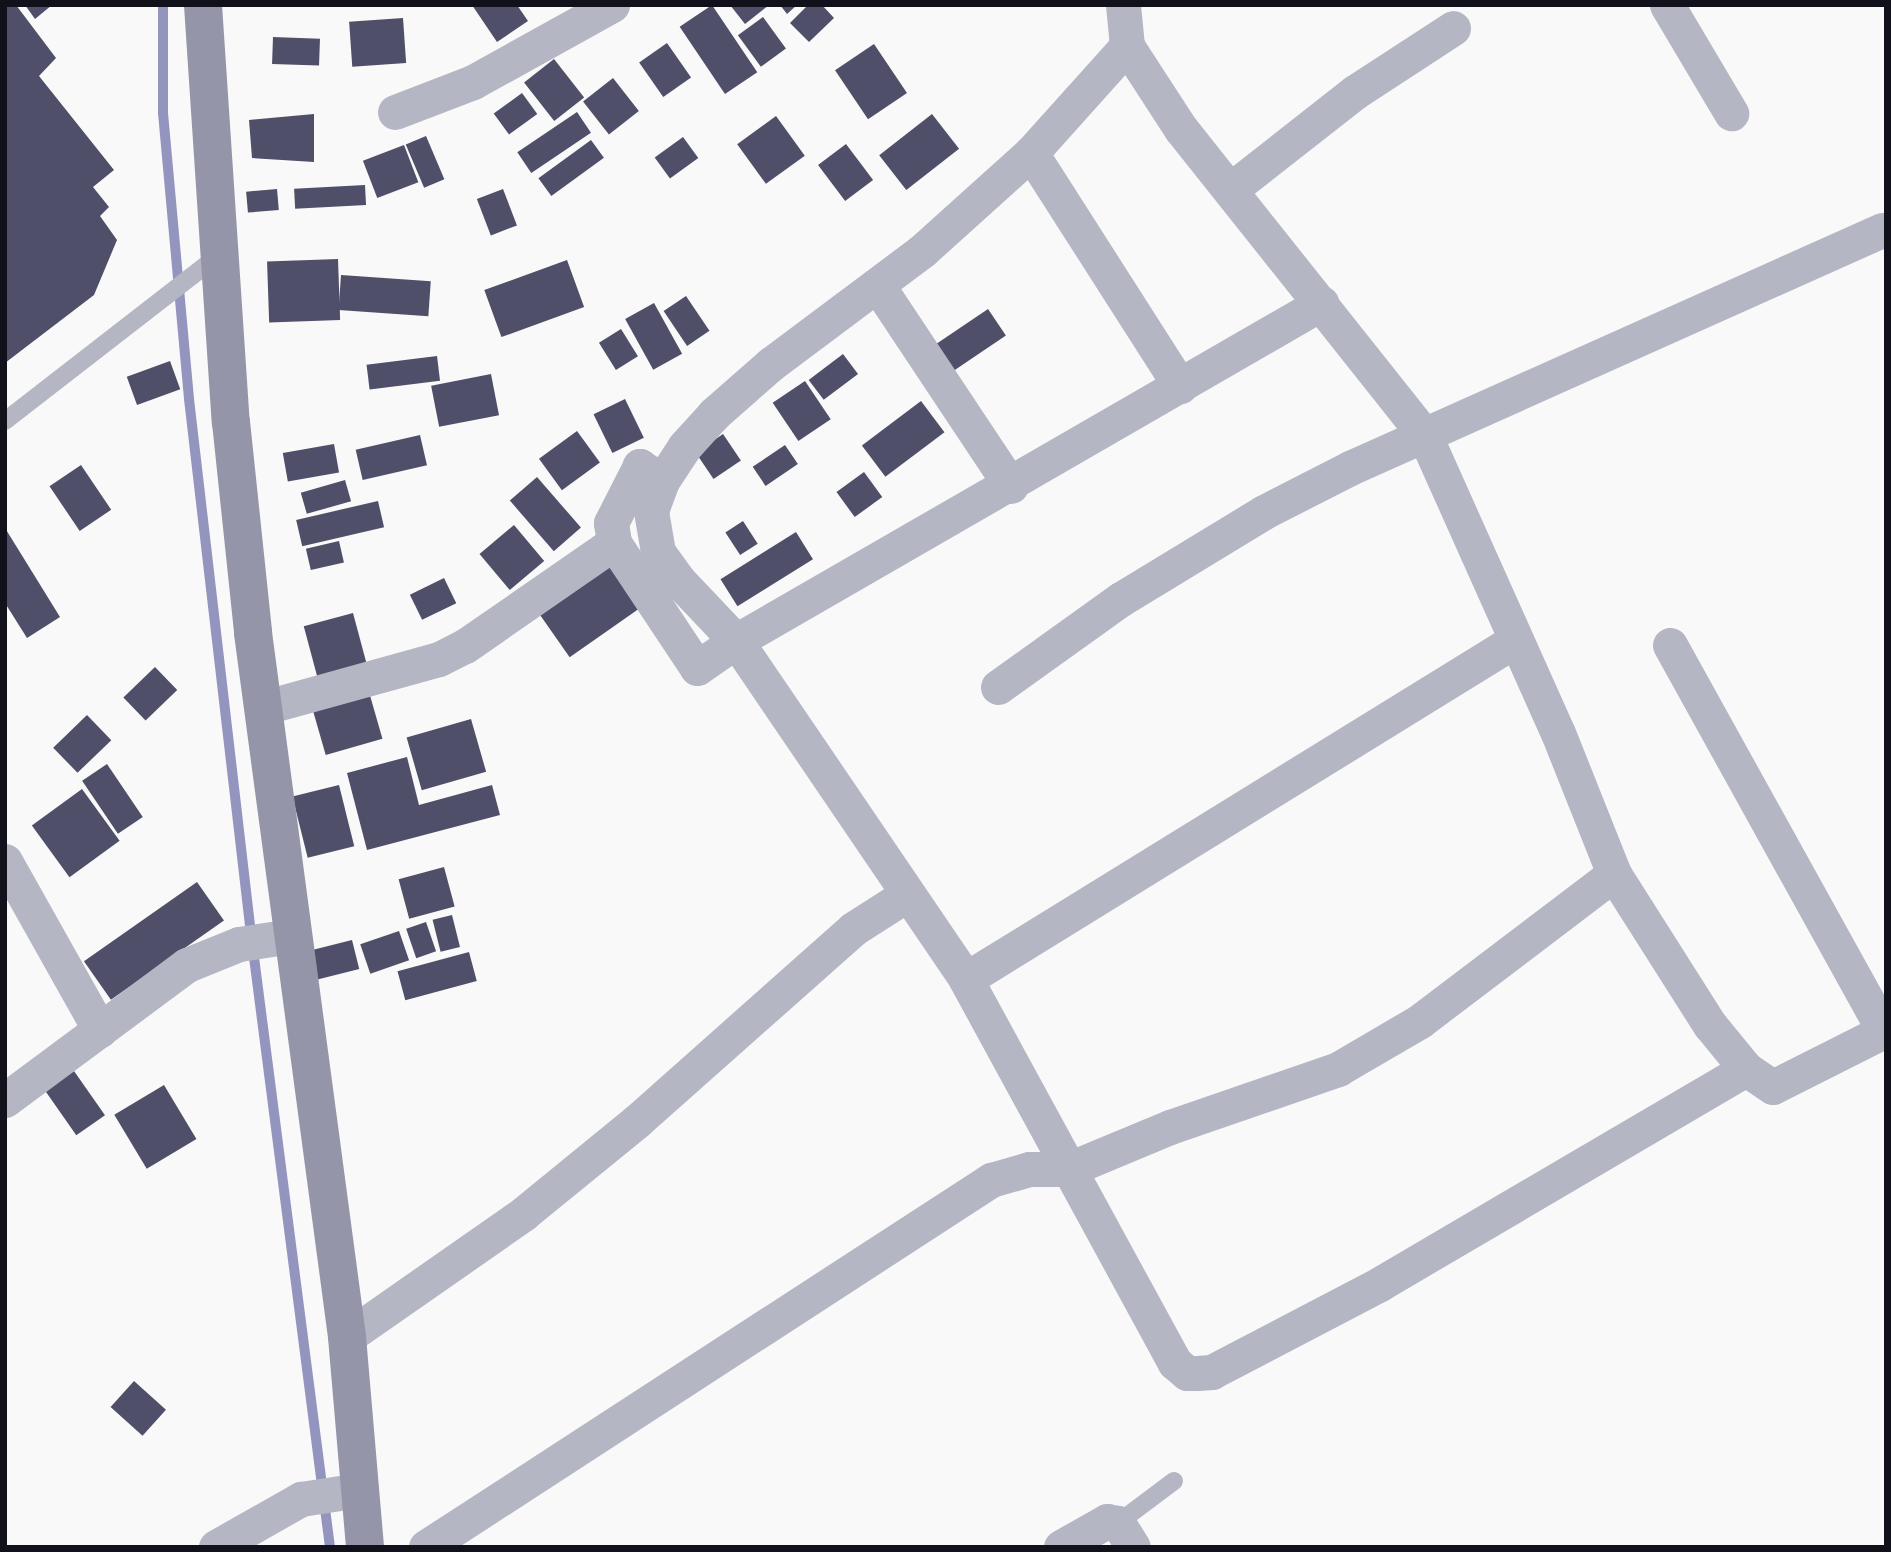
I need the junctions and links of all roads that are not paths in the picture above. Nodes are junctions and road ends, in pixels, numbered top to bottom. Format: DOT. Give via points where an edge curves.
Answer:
graph roads {
  1 [pos="203,5"];
  2 [pos="612,5"];
  3 [pos="1123,5"];
  4 [pos="1667,5"];
  5 [pos="1453,28"];
  6 [pos="1127,46"];
  7 [pos="395,112"];
  8 [pos="1731,113"];
  9 [pos="1031,153"];
  10 [pos="1230,190"];
  11 [pos="1884,233"];
  12 [pos="222,252"];
  13 [pos="878,286"];
  14 [pos="1322,303"];
  15 [pos="1180,386"];
  16 [pos="5,421"];
  17 [pos="1425,436"];
  18 [pos="662,481"];
  19 [pos="1011,486"];
  20 [pos="614,543"];
  21 [pos="736,641"];
  22 [pos="1514,641"];
  23 [pos="1670,645"];
  24 [pos="998,687"];
  25 [pos="262,708"];
  26 [pos="5,861"];
  27 [pos="1614,874"];
  28 [pos="908,894"];
  29 [pos="290,936"];
  30 [pos="966,979"];
  31 [pos="1886,1022"];
  32 [pos="100,1030"];
  33 [pos="1886,1030"];
  34 [pos="1746,1069"];
  35 [pos="5,1100"];
  36 [pos="1069,1169"];
  37 [pos="346,1337"];
  38 [pos="1174,1481"];
  39 [pos="351,1492"];
  40 [pos="1125,1535"];
  41 [pos="216,1547"];
  42 [pos="365,1547"];
  43 [pos="426,1547"];
  44 [pos="1061,1547"];
  1 -- 12 [label="street"];
  2 -- 7 [label="street" via="473,82"];
  3 -- 6 [label="street"];
  4 -- 8 [label="street"];
  5 -- 10 [label="street" via="1355,92"];
  6 -- 9 [label="street"];
  6 -- 10 [label="street" via="1181,129"];
  9 -- 13 [label="street"];
  9 -- 15 [label="street"];
  10 -- 14 [label="street"];
  11 -- 17 [label="street"];
  12 -- 16 [label="lane"];
  12 -- 25 [label="street" via="231,422"];
  13 -- 18 [label="street" via="771,364 714,414 684,446"];
  13 -- 19 [label="street"];
  14 -- 15 [label="street"];
  14 -- 17 [label="street"];
  15 -- 19 [label="street"];
  17 -- 22 [label="street"];
  17 -- 24 [label="street" via="1264,512 1122,599"];
  18 -- 20 [label="street" via="640,466 611,523"];
  18 -- 21 [label="street" via="651,511 659,552 679,581"];
  19 -- 21 [label="street"];
  20 -- 21 [label="street" via="697,668"];
  20 -- 25 [label="street" via="466,646 439,659"];
  21 -- 28 [label="street"];
  22 -- 27 [label="street" via="1558,733"];
  22 -- 30 [label="street"];
  23 -- 31 [label="street" via="1876,1016"];
  25 -- 29 [label="street"];
  26 -- 32 [label="street"];
  27 -- 34 [label="street" via="1710,1025"];
  27 -- 36 [label="street" via="1420,1021 1338,1069 1170,1127"];
  28 -- 30 [label="street"];
  28 -- 37 [label="street" via="853,929 637,1121 523,1214"];
  29 -- 32 [label="street" via="239,944 187,965"];
  29 -- 37 [label="street"];
  30 -- 36 [label="street"];
  32 -- 35 [label="street"];
  33 -- 34 [label="street" via="1773,1087"];
  34 -- 36 [label="street" via="1380,1284 1212,1371 1187,1373 1175,1363"];
  36 -- 43 [label="street" via="1029,1169 991,1180"];
  37 -- 39 [label="street"];
  38 -- 40 [label="lane"];
  39 -- 41 [label="street" via="301,1499"];
  39 -- 42 [label="street"];
  40 -- 44 [label="street" via="1107,1521"];
}
